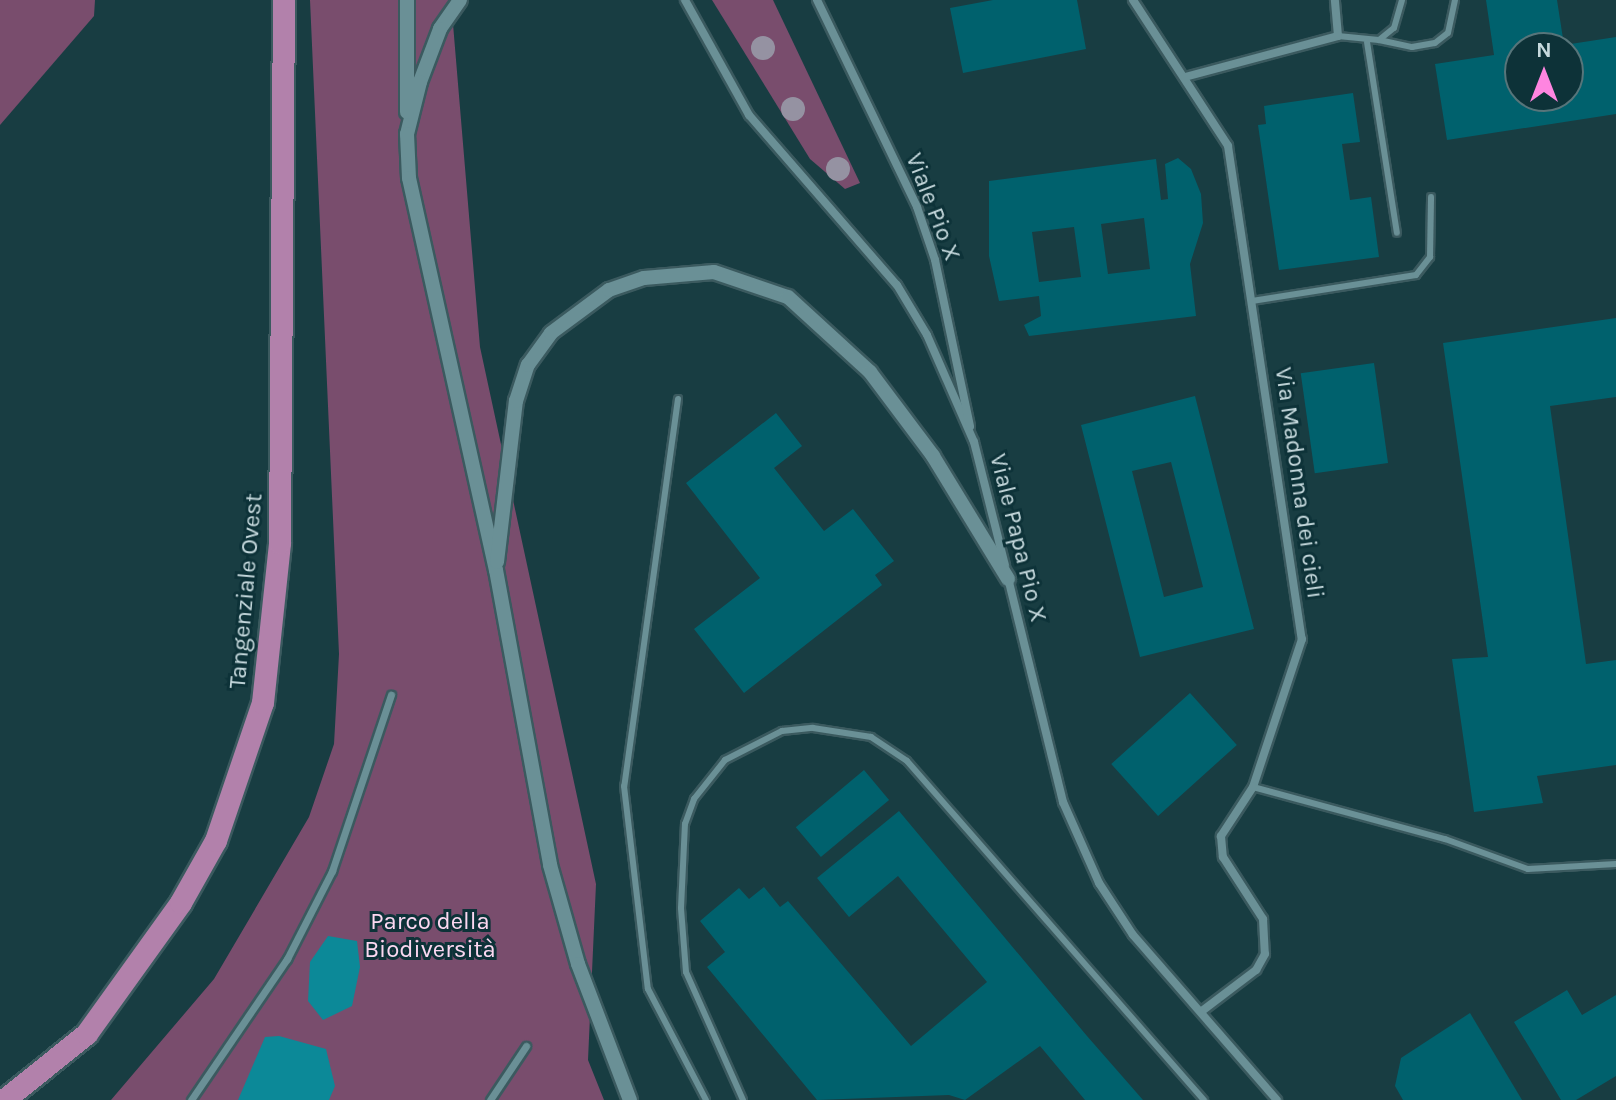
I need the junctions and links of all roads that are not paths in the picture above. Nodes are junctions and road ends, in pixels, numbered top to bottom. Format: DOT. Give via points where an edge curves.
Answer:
graph roads {
  1 [pos="284,0"];
  2 [pos="407,0"];
  3 [pos="460,0"];
  4 [pos="685,0"];
  5 [pos="817,0"];
  6 [pos="1133,0"];
  7 [pos="1335,0"];
  8 [pos="1402,0"];
  9 [pos="1455,0"];
  10 [pos="1338,36"];
  11 [pos="1379,40"];
  12 [pos="1367,42"];
  13 [pos="1185,77"];
  14 [pos="407,134"];
  15 [pos="1431,197"];
  16 [pos="1397,233"];
  17 [pos="1252,301"];
  18 [pos="678,399"];
  19 [pos="974,442"];
  20 [pos="496,570"];
  21 [pos="1008,579"];
  22 [pos="391,695"];
  23 [pos="1253,787"];
  24 [pos="1616,864"];
  25 [pos="1202,1011"];
  26 [pos="526,1046"];
  27 [pos="5,1100"];
  28 [pos="191,1100"];
  29 [pos="490,1100"];
  30 [pos="630,1100"];
  31 [pos="706,1100"];
  32 [pos="743,1100"];
  33 [pos="1204,1100"];
  34 [pos="1277,1100"];
  1 -- 27 [label="highway, Tangenziale Ovest" via="280,543 263,703 216,841 181,903 87,1034"];
  2 -- 14 [label="street"];
  3 -- 14 [label="street" via="440,29"];
  4 -- 19 [label="street, Viale Papa Pio X" via="749,115 897,285 927,335"];
  5 -- 19 [label="street, Viale Pio X" via="917,207 935,260"];
  6 -- 13 [label="street, Via Madonna dei cieli"];
  7 -- 10 [label="street"];
  8 -- 11 [label="lane" via="1394,28"];
  9 -- 11 [label="lane" via="1448,33 1435,43 1412,47"];
  10 -- 12 [label="lane"];
  10 -- 13 [label="street"];
  11 -- 12 [label="lane"];
  12 -- 16 [label="lane"];
  13 -- 17 [label="street, Via Madonna dei cieli" via="1228,146"];
  14 -- 20 [label="street" via="418,224"];
  15 -- 17 [label="lane" via="1430,257 1416,275"];
  17 -- 23 [label="street, Via Madonna dei cieli" via="1302,639"];
  18 -- 31 [label="lane" via="624,786 648,989"];
  19 -- 21 [label="street, Viale Papa Pio X"];
  20 -- 21 [label="street" via="516,401 528,365 551,333 609,290 644,278 714,272 788,297 870,372 933,456"];
  20 -- 30 [label="street" via="550,865"];
  21 -- 25 [label="street, Viale Papa Pio X" via="1063,802 1099,883 1133,935"];
  22 -- 28 [label="street" via="332,871 287,959"];
  23 -- 24 [label="lane" via="1445,839 1528,869"];
  23 -- 25 [label="street, Via Madonna dei cieli" via="1221,836 1221,848 1263,919 1265,954 1256,970"];
  25 -- 34 [label="street, Viale Papa Pio X"];
  26 -- 29 [label="street"];
  32 -- 33 [label="lane" via="686,972 681,908 685,824 694,799 725,760 782,731 813,728 871,737 907,761"];
}
